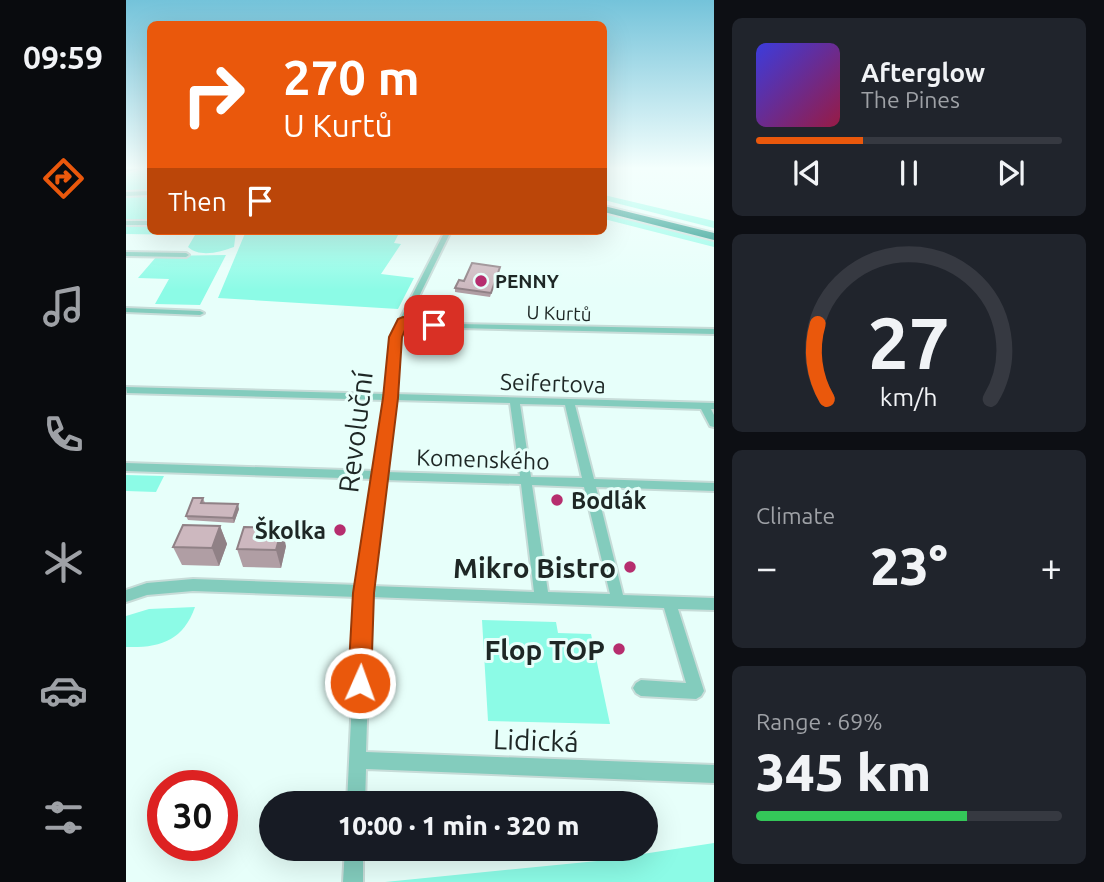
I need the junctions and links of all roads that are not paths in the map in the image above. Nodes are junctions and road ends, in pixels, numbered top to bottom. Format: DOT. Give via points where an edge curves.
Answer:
graph roads {
  1 [pos="612,208"];
  2 [pos="126,223"];
  3 [pos="147,223"];
  4 [pos="714,234"];
  5 [pos="446,235"];
  6 [pos="126,254"];
  7 [pos="186,255"];
  8 [pos="126,310"];
  9 [pos="200,313"];
  10 [pos="403,321"];
  11 [pos="714,332"];
  12 [pos="127,390"];
  13 [pos="390,398"];
  14 [pos="515,401"];
  15 [pos="569,402"];
  16 [pos="709,406"];
  17 [pos="714,424"];
  18 [pos="126,467"];
  19 [pos="378,477"];
  20 [pos="526,481"];
  21 [pos="589,484"];
  22 [pos="714,487"];
  23 [pos="364,593"];
  24 [pos="126,596"];
  25 [pos="542,600"];
  26 [pos="618,601"];
  27 [pos="669,603"];
  28 [pos="714,604"];
  29 [pos="641,688"];
  30 [pos="357,760"];
  31 [pos="714,774"];
  32 [pos="356,791"];
  33 [pos="354,861"];
  34 [pos="353,882"];
  1 -- 4 [label="highway"];
  2 -- 3 [label="street"];
  5 -- 10 [label="street, Revoluční"];
  6 -- 7 [label="street"];
  8 -- 9 [label="street"];
  10 -- 11 [label="street, U Kurtů"];
  10 -- 13 [label="street, Revoluční" via="395,337"];
  12 -- 13 [label="street, Seifertova"];
  13 -- 14 [label="street, Seifertova"];
  13 -- 19 [label="street, Revoluční"];
  14 -- 15 [label="street, Seifertova"];
  14 -- 20 [label="street"];
  15 -- 16 [label="street, Seifertova"];
  15 -- 21 [label="street"];
  16 -- 17 [label="street"];
  18 -- 19 [label="street, Komenského"];
  19 -- 20 [label="street, Komenského"];
  19 -- 23 [label="street, Revoluční"];
  20 -- 21 [label="street, Komenského"];
  20 -- 25 [label="street"];
  21 -- 22 [label="street, Komenského"];
  21 -- 26 [label="street"];
  23 -- 24 [label="street" via="192,585"];
  23 -- 25 [label="street"];
  23 -- 30 [label="street, Revoluční"];
  25 -- 26 [label="street"];
  26 -- 27 [label="street"];
  27 -- 28 [label="street"];
  27 -- 29 [label="street" via="696,691"];
  30 -- 31 [label="street, Lidická"];
  30 -- 32 [label="street, Revoluční"];
  33 -- 34 [label="street"];
}
